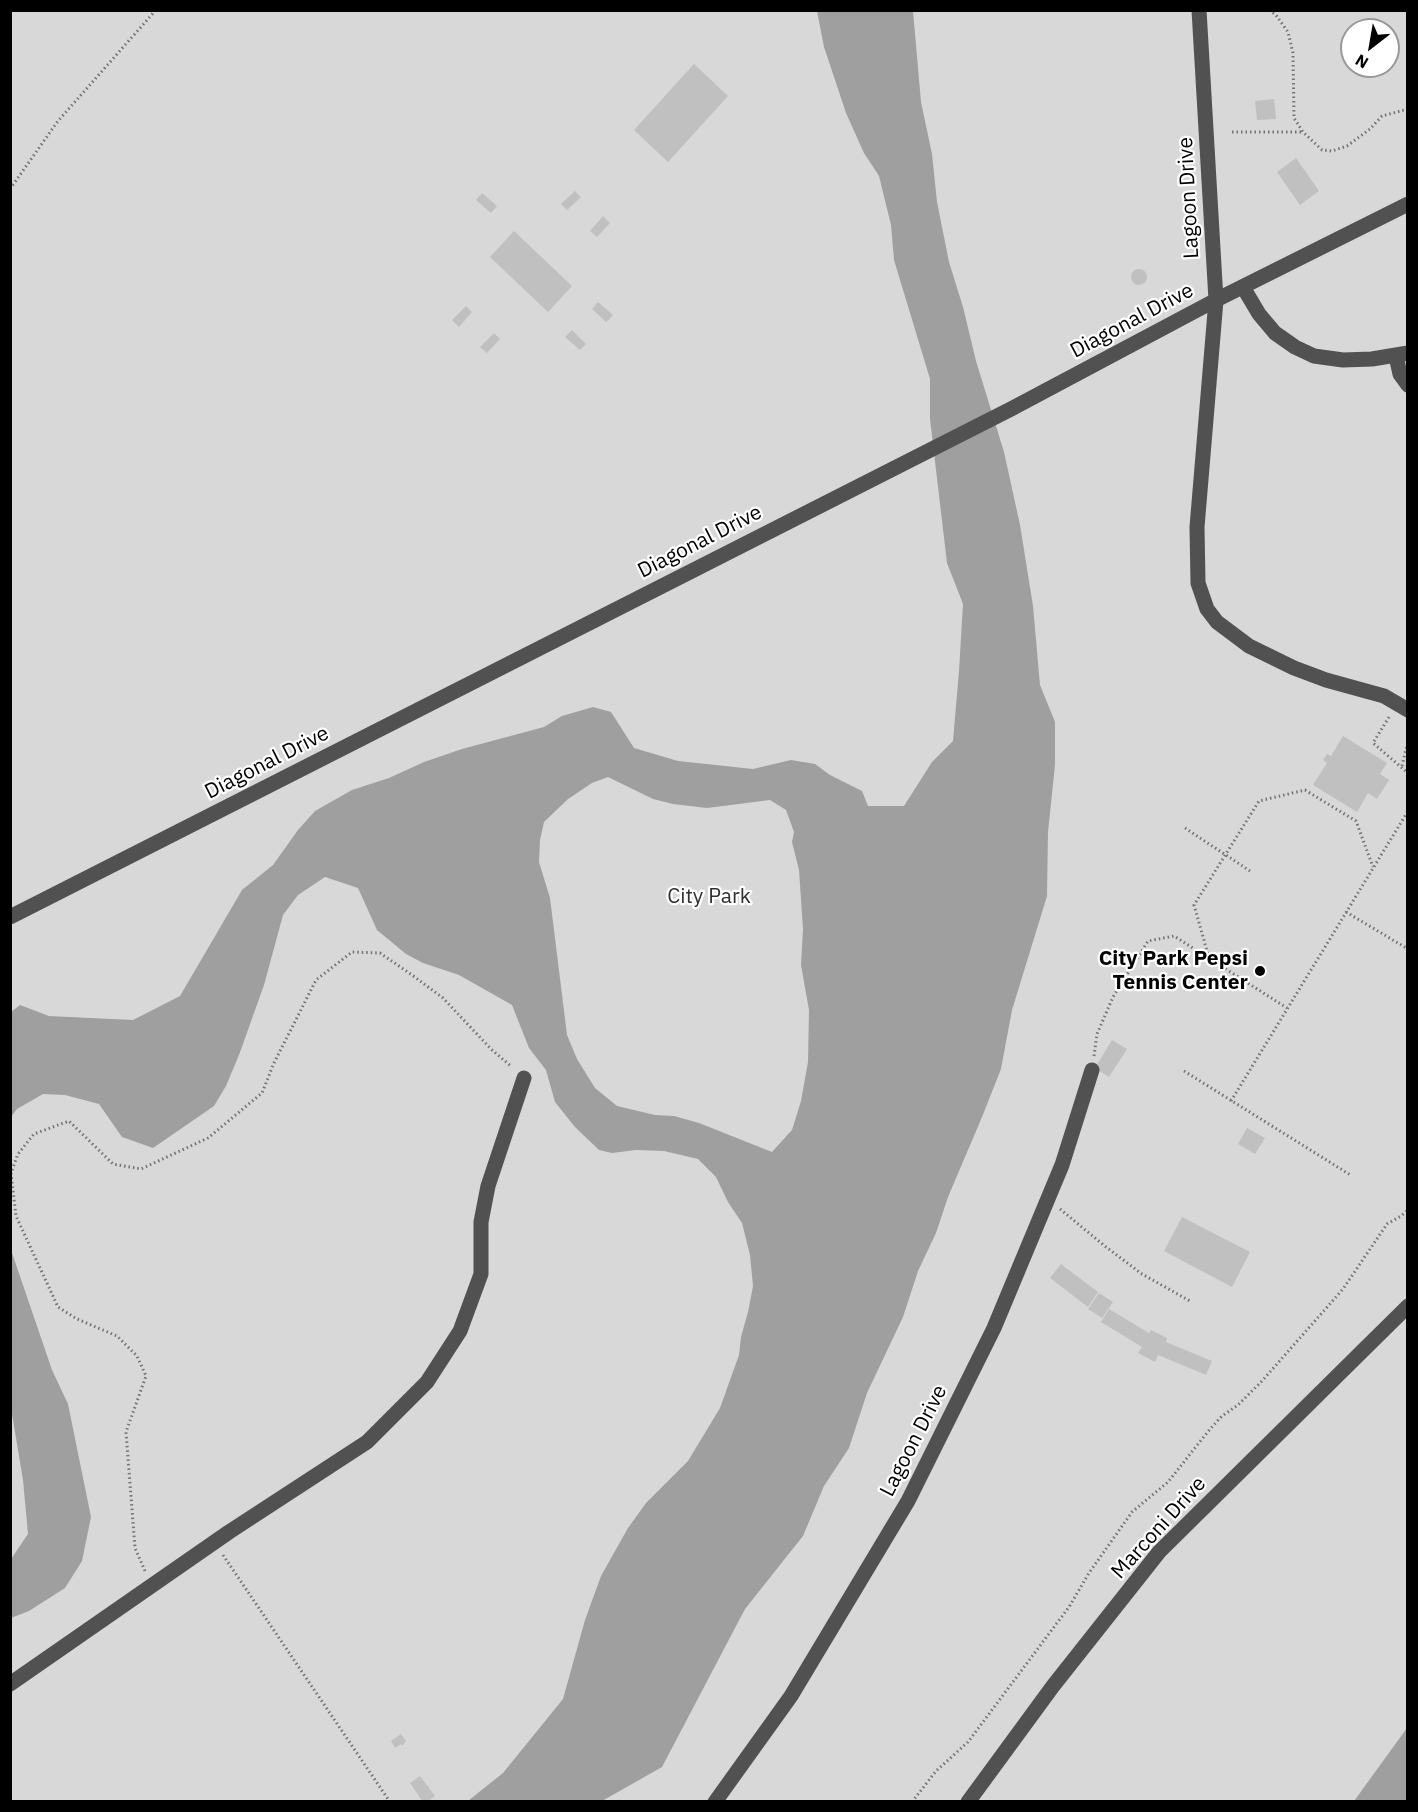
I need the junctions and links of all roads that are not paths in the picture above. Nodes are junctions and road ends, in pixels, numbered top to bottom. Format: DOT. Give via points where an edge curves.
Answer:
graph roads {
  1 [pos="1198,10"];
  2 [pos="1407,204"];
  3 [pos="1243,287"];
  4 [pos="1216,300"];
  5 [pos="1402,354"];
  6 [pos="1407,385"];
  7 [pos="1400,710"];
  8 [pos="10,917"];
  9 [pos="1092,1070"];
  10 [pos="524,1078"];
  11 [pos="1407,1306"];
  12 [pos="10,1684"];
  13 [pos="716,1802"];
  14 [pos="968,1802"];
  1 -- 4 [label="street, Lagoon Drive"];
  2 -- 3 [label="street, Diagonal Drive"];
  3 -- 4 [label="street, Diagonal Drive"];
  3 -- 5 [label="street" via="1275,333 1314,356 1343,360"];
  4 -- 7 [label="street, Lagoon Drive" via="1197,527 1198,583 1207,609 1217,622 1249,646 1326,680 1384,696"];
  4 -- 8 [label="street, Diagonal Drive" via="1011,409"];
  5 -- 6 [label="street" via="1400,374"];
  9 -- 13 [label="street, Lagoon Drive" via="1062,1165 994,1328 908,1501 791,1696"];
  10 -- 12 [label="street" via="486,1195 481,1222 481,1274 459,1331 427,1382 367,1442 214,1542"];
  11 -- 14 [label="street, Marconi Drive" via="1159,1552"];
}
